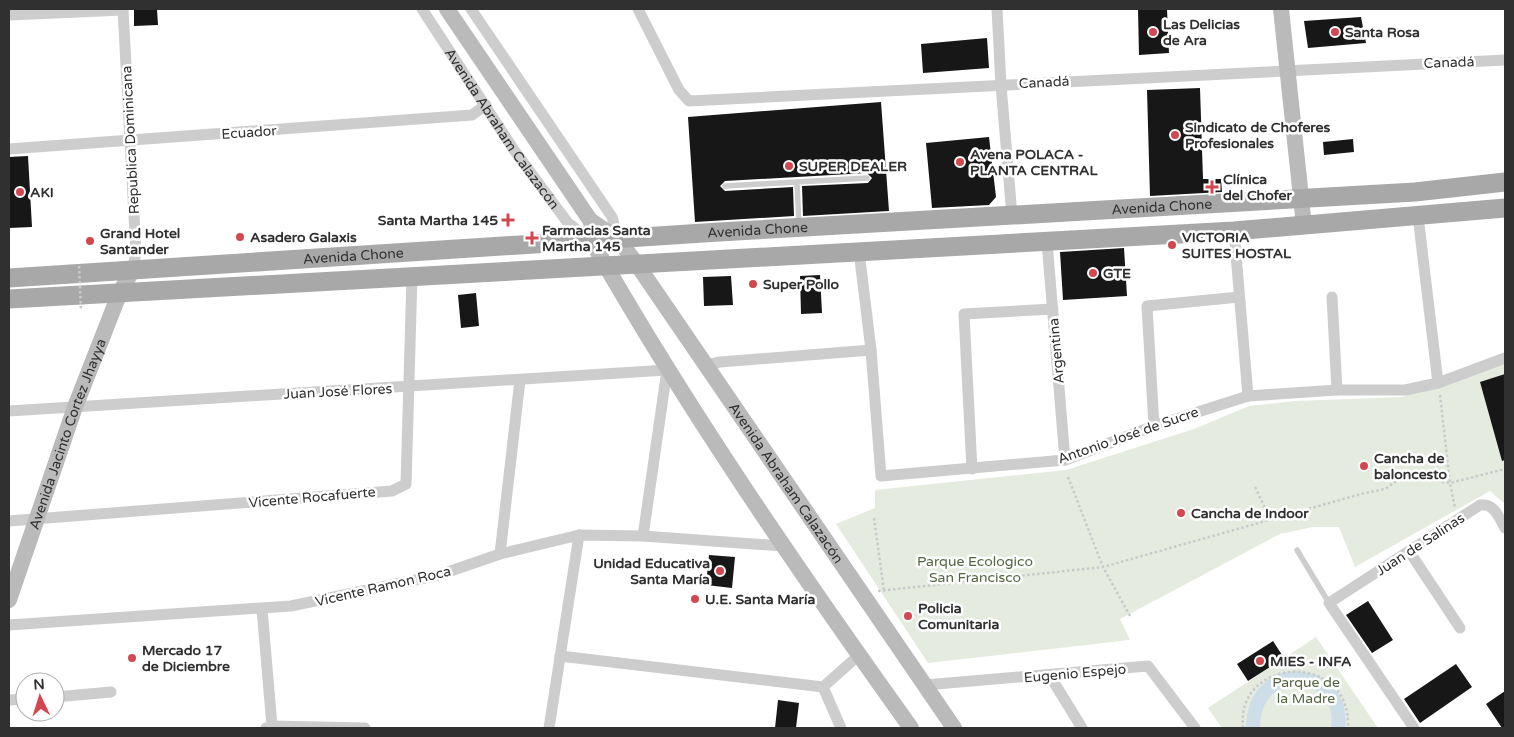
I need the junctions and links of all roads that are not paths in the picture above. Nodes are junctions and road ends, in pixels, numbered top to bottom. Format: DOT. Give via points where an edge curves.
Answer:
graph roads {
  1 [pos="123,9"];
  2 [pos="422,9"];
  3 [pos="446,9"];
  4 [pos="471,9"];
  5 [pos="638,9"];
  6 [pos="998,9"];
  7 [pos="1281,9"];
  8 [pos="9,15"];
  9 [pos="1505,60"];
  10 [pos="1288,69"];
  11 [pos="1001,85"];
  12 [pos="486,105"];
  13 [pos="130,140"];
  14 [pos="9,149"];
  15 [pos="867,178"];
  16 [pos="797,182"];
  17 [pos="1505,182"];
  18 [pos="725,186"];
  19 [pos="1301,199"];
  20 [pos="1505,208"];
  21 [pos="1012,216"];
  22 [pos="1418,216"];
  23 [pos="590,220"];
  24 [pos="1304,226"];
  25 [pos="800,228"];
  26 [pos="1234,231"];
  27 [pos="618,239"];
  28 [pos="591,240"];
  29 [pos="1047,242"];
  30 [pos="859,251"];
  31 [pos="636,263"];
  32 [pos="605,264"];
  33 [pos="132,271"];
  34 [pos="412,276"];
  35 [pos="9,278"];
  36 [pos="120,292"];
  37 [pos="1239,297"];
  38 [pos="1332,297"];
  39 [pos="9,299"];
  40 [pos="1053,309"];
  41 [pos="871,350"];
  42 [pos="1505,358"];
  43 [pos="706,365"];
  44 [pos="668,370"];
  45 [pos="520,380"];
  46 [pos="1438,383"];
  47 [pos="409,387"];
  48 [pos="1337,390"];
  49 [pos="1248,396"];
  50 [pos="75,407"];
  51 [pos="9,411"];
  52 [pos="1154,426"];
  53 [pos="1065,460"];
  54 [pos="972,469"];
  55 [pos="36,520"];
  56 [pos="9,521"];
  57 [pos="1505,528"];
  58 [pos="579,535"];
  59 [pos="643,536"];
  60 [pos="784,546"];
  61 [pos="1297,550"];
  62 [pos="1409,551"];
  63 [pos="500,554"];
  64 [pos="9,600"];
  65 [pos="1329,603"];
  66 [pos="262,609"];
  67 [pos="9,625"];
  68 [pos="1460,628"];
  69 [pos="859,655"];
  70 [pos="560,656"];
  71 [pos="1050,676"];
  72 [pos="925,685"];
  73 [pos="824,687"];
  74 [pos="111,692"];
  75 [pos="65,695"];
  76 [pos="269,727"];
  77 [pos="365,728"];
  78 [pos="549,728"];
  79 [pos="841,728"];
  80 [pos="911,728"];
  81 [pos="954,728"];
  82 [pos="1082,728"];
  83 [pos="1195,728"];
  84 [pos="1414,728"];
  1 -- 8 [label="street"];
  1 -- 13 [label="street, Republica Dominicana"];
  2 -- 12 [label="street, Avenida Abraham Calazacón"];
  3 -- 23 [label="main road, Avenida Abraham Calazacón"];
  4 -- 27 [label="street, Avenida Abraham Calazacón" via="612,217"];
  5 -- 11 [label="street, Canadá" via="679,90 689,101"];
  6 -- 11 [label="street"];
  7 -- 10 [label="main road"];
  9 -- 10 [label="street, Canadá"];
  10 -- 11 [label="street, Canadá"];
  10 -- 19 [label="main road"];
  11 -- 21 [label="street"];
  12 -- 13 [label="street, Ecuador" via="472,115"];
  12 -- 28 [label="street, Avenida Abraham Calazacón" via="514,150 568,223"];
  13 -- 14 [label="street, Ecuador"];
  13 -- 33 [label="street, Republica Dominicana" via="136,253"];
  15 -- 16 [label="lane"];
  16 -- 18 [label="lane"];
  16 -- 25 [label="lane"];
  17 -- 19 [label="main road, Avenida Chone"];
  19 -- 21 [label="main road, Avenida Chone"];
  19 -- 24 [label="main road"];
  20 -- 22 [label="main road, Avenida Chone"];
  21 -- 25 [label="main road, Avenida Chone"];
  22 -- 24 [label="main road, Avenida Chone"];
  22 -- 46 [label="street"];
  23 -- 27 [label="main road, Avenida Abraham Calazacón"];
  23 -- 28 [label="main road, Avenida Abraham Calazacón"];
  24 -- 26 [label="main road, Avenida Chone"];
  25 -- 27 [label="main road, Avenida Chone"];
  26 -- 29 [label="main road, Avenida Chone"];
  26 -- 37 [label="street"];
  27 -- 28 [label="main road, Avenida Chone"];
  27 -- 31 [label="main road, Avenida Abraham Calazacón"];
  28 -- 32 [label="main road, Avenida Abraham Calazacón"];
  28 -- 33 [label="main road, Avenida Chone"];
  29 -- 30 [label="main road, Avenida Chone"];
  29 -- 40 [label="street, Argentina"];
  30 -- 31 [label="main road, Avenida Chone"];
  30 -- 41 [label="street, Antonio José de Sucre"];
  31 -- 32 [label="main road, Avenida Chone"];
  31 -- 43 [label="main road, Avenida Abraham Calazacón"];
  32 -- 34 [label="main road, Avenida Chone"];
  32 -- 44 [label="main road, Avenida Abraham Calazacón"];
  33 -- 35 [label="main road, Avenida Chone"];
  33 -- 36 [label="main road, Avenida Jacinto Cortez Jhayya"];
  34 -- 36 [label="main road, Avenida Chone"];
  34 -- 47 [label="street, Vicente Rocafuerte"];
  36 -- 39 [label="main road, Avenida Chone"];
  36 -- 50 [label="main road, Avenida Jacinto Cortez Jhayya"];
  37 -- 49 [label="street"];
  37 -- 52 [label="street" via="1147,306"];
  38 -- 48 [label="street"];
  40 -- 53 [label="street, Argentina"];
  40 -- 54 [label="street" via="964,314"];
  41 -- 43 [label="street"];
  41 -- 54 [label="street, Antonio José de Sucre" via="880,476"];
  42 -- 46 [label="street, Antonio José de Sucre"];
  43 -- 72 [label="main road, Avenida Abraham Calazacón"];
  44 -- 45 [label="street, Juan José Flores"];
  44 -- 59 [label="street"];
  44 -- 60 [label="main road, Avenida Abraham Calazacón"];
  45 -- 47 [label="street, Juan José Flores"];
  45 -- 63 [label="street"];
  46 -- 48 [label="street, Antonio José de Sucre" via="1405,390"];
  47 -- 50 [label="street, Juan José Flores"];
  47 -- 55 [label="street, Vicente Rocafuerte" via="406,484 392,491"];
  48 -- 49 [label="street, Antonio José de Sucre"];
  49 -- 52 [label="street, Antonio José de Sucre"];
  50 -- 51 [label="street, Juan José Flores"];
  50 -- 55 [label="main road, Avenida Jacinto Cortez Jhayya"];
  52 -- 53 [label="street, Antonio José de Sucre"];
  53 -- 54 [label="street, Antonio José de Sucre"];
  55 -- 56 [label="street, Vicente Rocafuerte"];
  55 -- 64 [label="main road, Avenida Jacinto Cortez Jhayya"];
  57 -- 62 [label="street, Juan de Salinas" via="1493,508 1487,504 1480,505"];
  58 -- 59 [label="street, Vicente Ramon Roca"];
  58 -- 63 [label="street, Vicente Ramon Roca"];
  58 -- 70 [label="street"];
  59 -- 60 [label="street, Vicente Ramon Roca"];
  60 -- 69 [label="main road, Avenida Abraham Calazacón"];
  61 -- 65 [label="lane"];
  62 -- 65 [label="street, Juan de Salinas"];
  62 -- 68 [label="street"];
  63 -- 66 [label="street, Vicente Ramon Roca" via="440,576"];
  65 -- 84 [label="street"];
  66 -- 67 [label="street, Vicente Ramon Roca"];
  66 -- 76 [label="street"];
  69 -- 73 [label="street"];
  69 -- 80 [label="main road, Avenida Abraham Calazacón"];
  70 -- 73 [label="street"];
  70 -- 78 [label="street"];
  71 -- 72 [label="street, Eugenio Espejo"];
  71 -- 82 [label="street"];
  71 -- 83 [label="street, Eugenio Espejo" via="1148,666"];
  72 -- 81 [label="main road, Avenida Abraham Calazacón"];
  73 -- 79 [label="street"];
  74 -- 75 [label="street"];
  76 -- 77 [label="street"];
}
